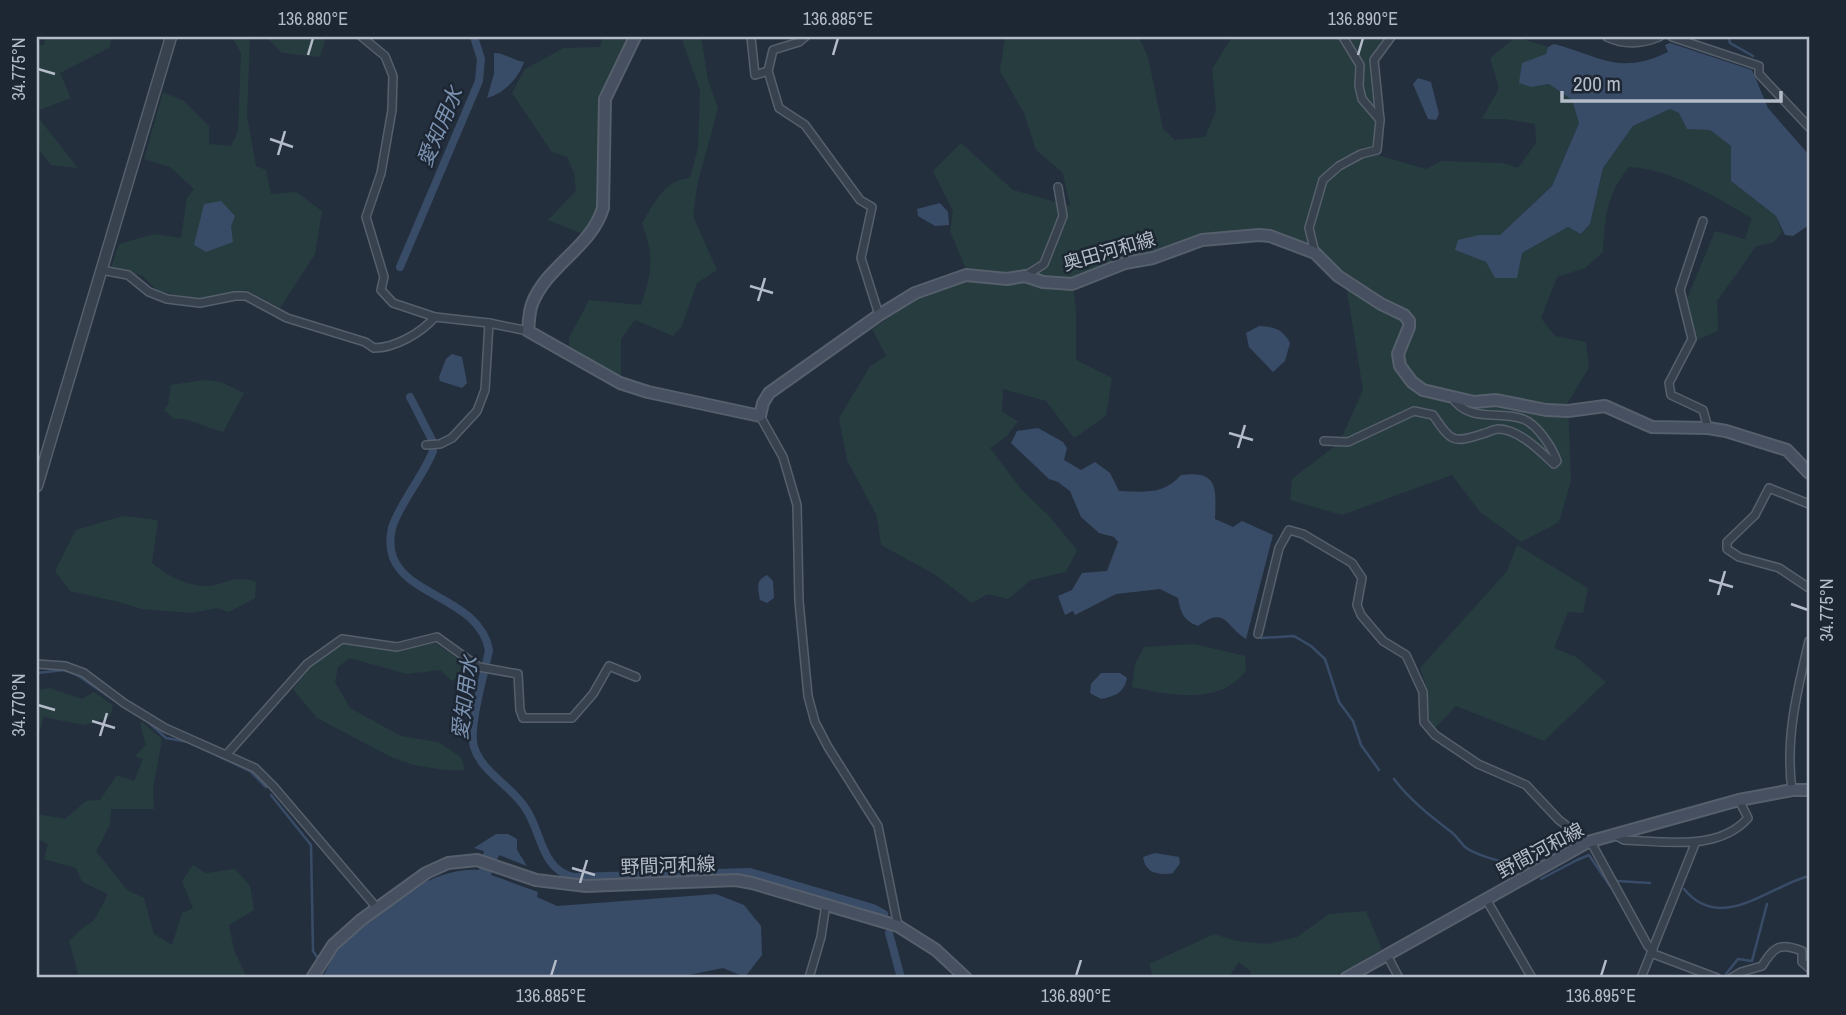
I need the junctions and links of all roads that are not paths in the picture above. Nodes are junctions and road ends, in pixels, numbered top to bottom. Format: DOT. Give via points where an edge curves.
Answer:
graph roads {
  1 [pos="171,37"];
  2 [pos="362,37"];
  3 [pos="635,37"];
  4 [pos="751,37"];
  5 [pos="805,37"];
  6 [pos="1343,37"];
  7 [pos="1391,37"];
  8 [pos="1607,37"];
  9 [pos="1659,37"];
  10 [pos="1672,37"];
  11 [pos="1684,38"];
  12 [pos="768,71"];
  13 [pos="1380,121"];
  14 [pos="1809,127"];
  15 [pos="1058,187"];
  16 [pos="1703,221"];
  17 [pos="1315,253"];
  18 [pos="101,270"];
  19 [pos="1025,276"];
  20 [pos="878,315"];
  21 [pos="435,317"];
  22 [pos="489,323"];
  23 [pos="528,331"];
  24 [pos="1451,396"];
  25 [pos="760,416"];
  26 [pos="1708,428"];
  27 [pos="1324,441"];
  28 [pos="426,445"];
  29 [pos="1809,473"];
  30 [pos="37,486"];
  31 [pos="1809,504"];
  32 [pos="1809,588"];
  33 [pos="1258,634"];
  34 [pos="1809,641"];
  35 [pos="37,664"];
  36 [pos="636,677"];
  37 [pos="227,754"];
  38 [pos="1792,790"];
  39 [pos="1809,790"];
  40 [pos="1739,800"];
  41 [pos="1613,835"];
  42 [pos="1588,842"];
  43 [pos="1695,844"];
  44 [pos="1486,899"];
  45 [pos="825,904"];
  46 [pos="377,908"];
  47 [pos="898,926"];
  48 [pos="1652,951"];
  49 [pos="1387,955"];
  50 [pos="1809,968"];
  51 [pos="312,978"];
  52 [pos="809,978"];
  53 [pos="966,978"];
  54 [pos="1346,978"];
  55 [pos="1399,978"];
  56 [pos="1532,978"];
  57 [pos="1641,978"];
  58 [pos="1717,978"];
  59 [pos="1731,978"];
  1 -- 18 [label="street"];
  2 -- 21 [label="street" via="385,56 393,76 381,173 366,217 384,276 381,290 393,303"];
  3 -- 23 [label="main road" via="605,99 599,221 544,282 531,306"];
  4 -- 12 [label="street" via="755,75"];
  5 -- 12 [label="street" via="773,50"];
  6 -- 13 [label="street" via="1360,65 1362,99"];
  7 -- 13 [label="street" via="1374,60"];
  8 -- 9 [label="street" via="1627,43"];
  10 -- 11 [label="street"];
  11 -- 14 [label="street" via="1759,66 1759,74"];
  12 -- 20 [label="street" via="779,108 805,124 860,200 872,207 861,258"];
  13 -- 17 [label="street" via="1377,150 1339,166 1323,180 1309,228"];
  15 -- 19 [label="street" via="1063,216 1044,264"];
  16 -- 26 [label="street" via="1680,290 1692,339 1669,383 1671,395 1703,410"];
  17 -- 19 [label="main road, 奥田河和線" via="1270,236 1226,236 1125,263 1072,284"];
  17 -- 24 [label="main road, 奥田河和線" via="1338,276 1404,315 1409,327 1398,354 1400,366 1423,390"];
  18 -- 21 [label="street" via="128,275 167,299 200,303 246,296 287,318 374,348 396,343"];
  18 -- 30 [label="street"];
  19 -- 20 [label="main road, 奥田河和線" via="966,275 915,293"];
  20 -- 25 [label="main road, 奥田河和線" via="769,393"];
  21 -- 22 [label="street"];
  22 -- 23 [label="street"];
  22 -- 28 [label="street" via="485,390 477,411 452,438"];
  23 -- 25 [label="main road" via="620,383"];
  24 -- 26 [label="main road, 奥田河和線" via="1568,411 1605,406 1653,427"];
  24 -- 27 [label="street" via="1456,404 1484,416 1519,417 1532,423 1558,461 1554,464 1516,434 1498,429 1461,441 1447,435 1433,415 1414,411 1348,442"];
  25 -- 47 [label="street" via="783,457 797,505 799,601 808,696 828,747 878,826"];
  26 -- 29 [label="main road, 奥田河和線" via="1787,450"];
  31 -- 32 [label="street" via="1769,488 1755,515 1727,542 1727,549 1779,568"];
  33 -- 42 [label="street" via="1279,548 1289,530 1352,563 1362,578 1357,605 1360,615 1383,641 1406,655 1423,692 1424,722 1435,735 1478,764 1526,785"];
  34 -- 38 [label="street" via="1793,711"];
  35 -- 37 [label="street" via="84,673 165,728"];
  36 -- 37 [label="street" via="609,666 572,718 523,718 518,674 479,667 437,637 397,647 342,639 307,664"];
  37 -- 46 [label="street" via="255,768 274,787"];
  38 -- 39 [label="main road, 野間河和線"];
  38 -- 40 [label="main road, 野間河和線"];
  40 -- 41 [label="main road, 野間河和線"];
  40 -- 43 [label="street" via="1748,818 1738,830"];
  41 -- 42 [label="main road, 野間河和線"];
  41 -- 43 [label="street" via="1624,840"];
  42 -- 44 [label="main road, 野間河和線"];
  42 -- 48 [label="street"];
  43 -- 48 [label="street"];
  44 -- 49 [label="main road, 野間河和線"];
  44 -- 56 [label="street"];
  45 -- 46 [label="main road, 野間河和線" via="736,880 586,886 536,880 477,860 436,867"];
  45 -- 47 [label="main road, 野間河和線"];
  45 -- 52 [label="street"];
  46 -- 51 [label="main road, 野間河和線" via="334,945"];
  47 -- 53 [label="main road, 野間河和線" via="936,950"];
  48 -- 57 [label="street"];
  48 -- 58 [label="street"];
  49 -- 54 [label="main road, 野間河和線"];
  49 -- 55 [label="street"];
  50 -- 59 [label="street" via="1802,962 1802,951 1788,945 1773,950 1762,966"];
}
